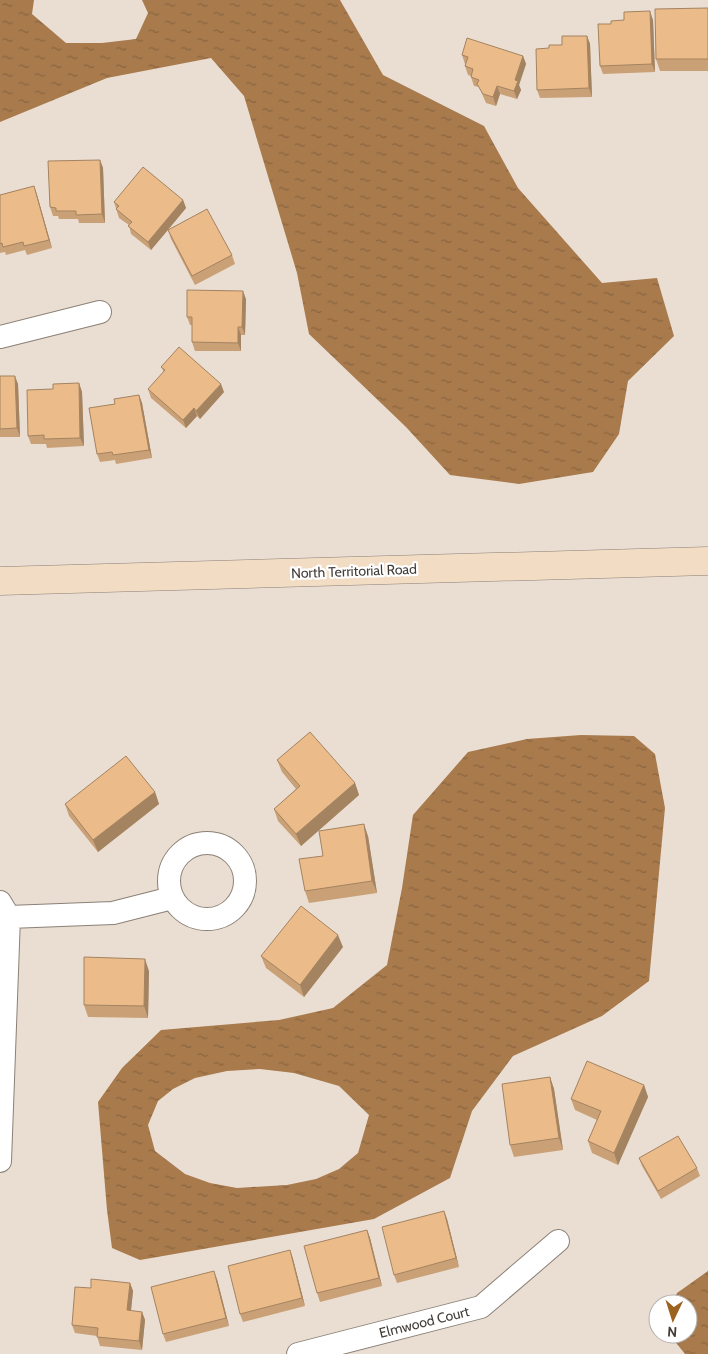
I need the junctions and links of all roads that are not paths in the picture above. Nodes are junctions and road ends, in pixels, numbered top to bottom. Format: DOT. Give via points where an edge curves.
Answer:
graph roads {
  1 [pos="100,312"];
  2 [pos="0,337"];
  3 [pos="708,561"];
  4 [pos="0,581"];
  5 [pos="172,898"];
  6 [pos="5,909"];
  7 [pos="0,1161"];
  8 [pos="558,1241"];
  9 [pos="298,1354"];
  1 -- 2 [label="street"];
  3 -- 4 [label="main road, North Territorial Road"];
  5 -- 6 [label="street" via="113,914"];
  6 -- 7 [label="street"];
  8 -- 9 [label="street, Elmwood Court" via="481,1308"];
}
